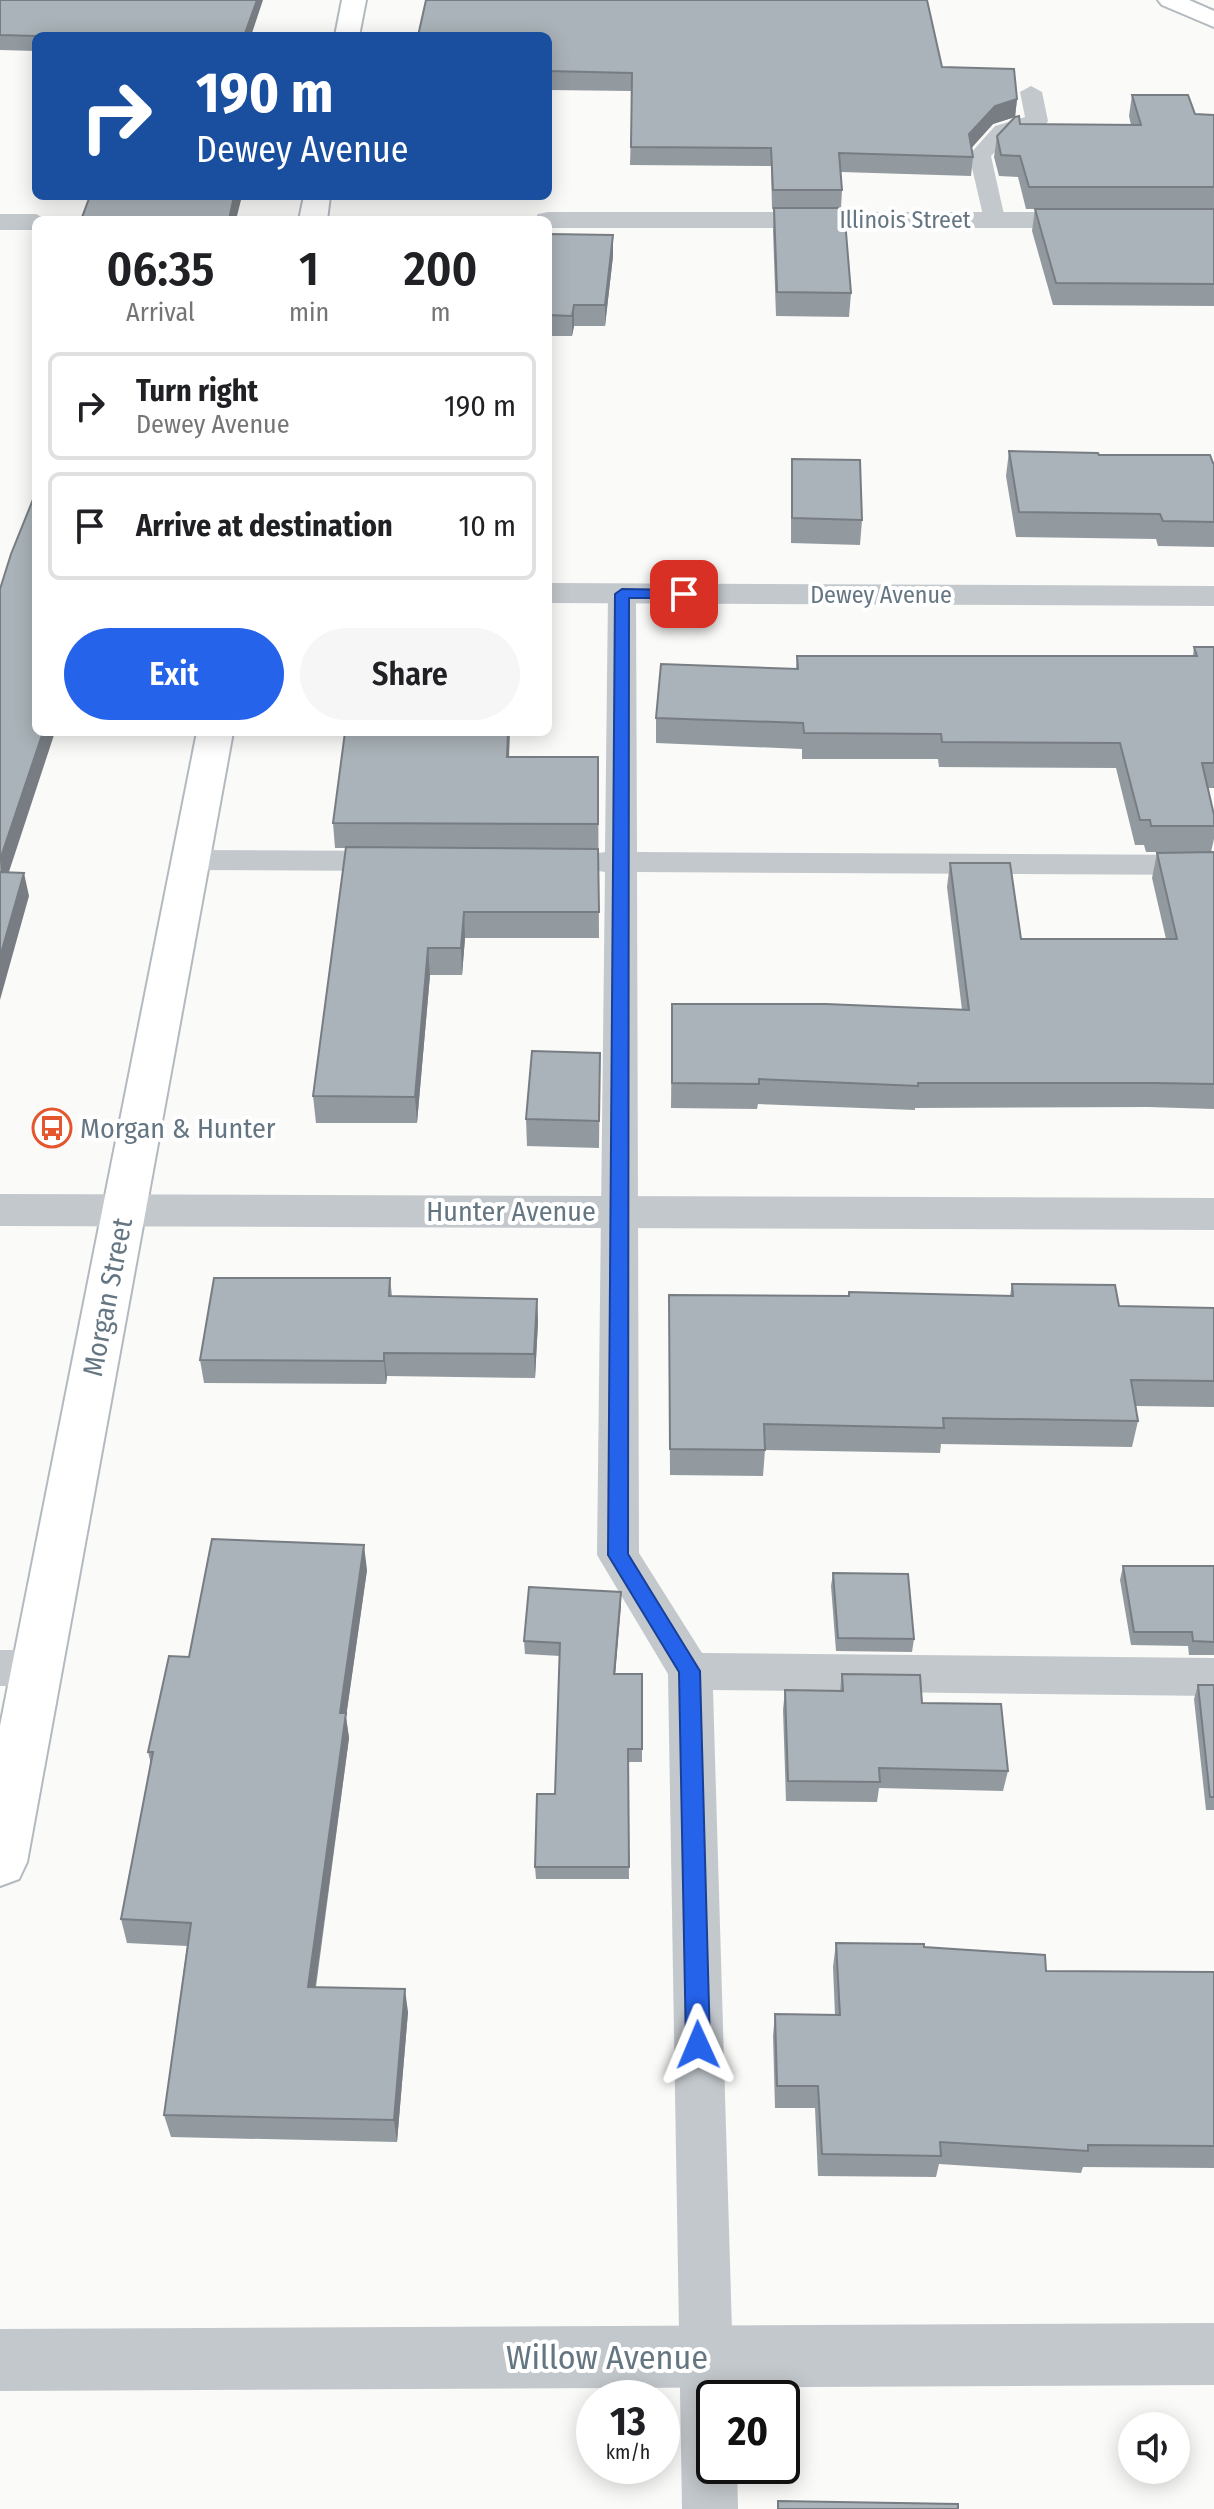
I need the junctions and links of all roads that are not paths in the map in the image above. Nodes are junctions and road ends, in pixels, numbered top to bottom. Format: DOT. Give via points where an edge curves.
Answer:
graph roads {
  1 [pos="354,0"];
  2 [pos="1170,0"];
  3 [pos="1214,20"];
  4 [pos="348,32"];
  5 [pos="1031,92"];
  6 [pos="993,219"];
  7 [pos="552,220"];
  8 [pos="1214,220"];
  9 [pos="0,222"];
  10 [pos="32,222"];
  11 [pos="552,593"];
  12 [pos="622,594"];
  13 [pos="1214,596"];
  14 [pos="214,736"];
  15 [pos="191,860"];
  16 [pos="430,861"];
  17 [pos="574,862"];
  18 [pos="622,863"];
  19 [pos="1214,865"];
  20 [pos="0,1210"];
  21 [pos="123,1211"];
  22 [pos="620,1212"];
  23 [pos="1214,1214"];
  24 [pos="18,1668"];
  25 [pos="690,1671"];
  26 [pos="1214,1677"];
  27 [pos="0,1862"];
  28 [pos="1214,2354"];
  29 [pos="705,2356"];
  30 [pos="0,2360"];
  31 [pos="710,2509"];
  1 -- 4 [label="street"];
  2 -- 3 [label="street"];
  5 -- 6 [label="lane" via="1037,121 1003,131 980,155"];
  6 -- 7 [label="street, Illinois Street"];
  6 -- 8 [label="street, Illinois Street"];
  9 -- 10 [label="street"];
  11 -- 12 [label="street, Dewey Avenue"];
  12 -- 13 [label="street, Dewey Avenue"];
  12 -- 18 [label="lane"];
  14 -- 15 [label="street, Morgan Street"];
  15 -- 16 [label="lane"];
  15 -- 21 [label="street, Morgan Street"];
  17 -- 18 [label="lane"];
  18 -- 19 [label="lane"];
  18 -- 22 [label="lane"];
  20 -- 21 [label="street, Hunter Avenue"];
  21 -- 22 [label="street, Hunter Avenue"];
  21 -- 24 [label="street, Morgan Street"];
  22 -- 23 [label="street, Hunter Avenue"];
  22 -- 25 [label="lane" via="618,1555"];
  24 -- 27 [label="street, Morgan Street"];
  25 -- 26 [label="lane"];
  25 -- 29 [label="lane"];
  28 -- 29 [label="street, Willow Avenue"];
  29 -- 30 [label="street, Willow Avenue"];
  29 -- 31 [label="lane"];
}
